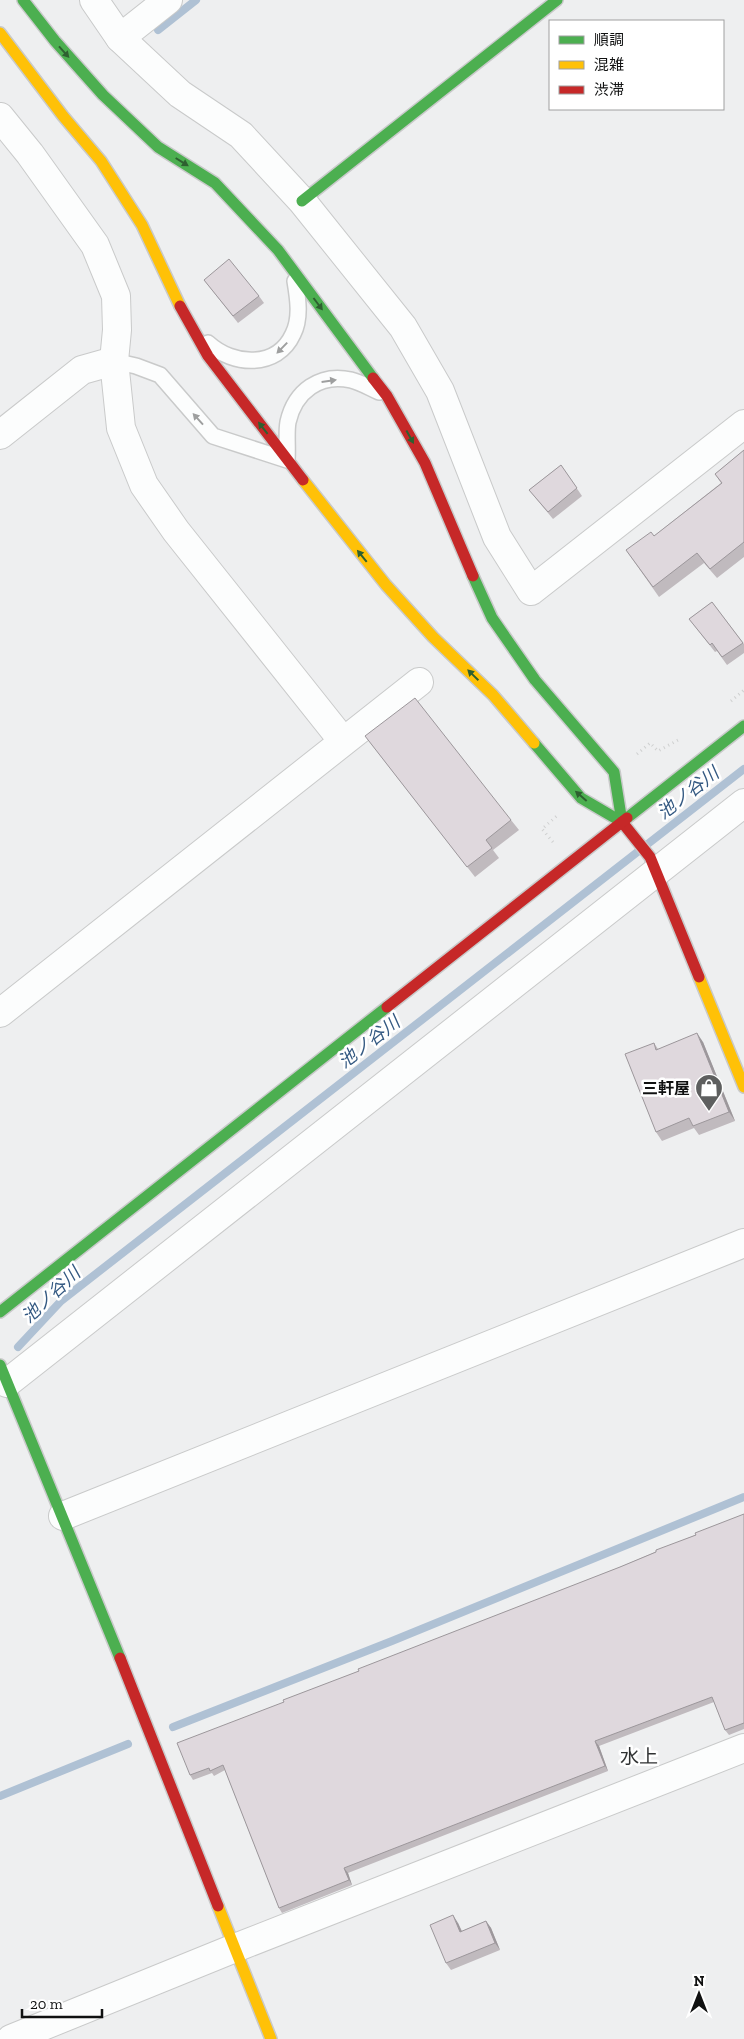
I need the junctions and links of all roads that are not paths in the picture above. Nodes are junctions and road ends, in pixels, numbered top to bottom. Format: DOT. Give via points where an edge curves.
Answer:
graph roads {
  1 [pos="23,0"];
  2 [pos="28,0"];
  3 [pos="94,0"];
  4 [pos="168,0"];
  5 [pos="557,0"];
  6 [pos="44,27"];
  7 [pos="0,33"];
  8 [pos="0,37"];
  9 [pos="120,38"];
  10 [pos="12,48"];
  11 [pos="0,116"];
  12 [pos="302,201"];
  13 [pos="293,270"];
  14 [pos="190,325"];
  15 [pos="114,361"];
  16 [pos="387,396"];
  17 [pos="744,424"];
  18 [pos="0,435"];
  19 [pos="287,460"];
  20 [pos="419,682"];
  21 [pos="744,726"];
  22 [pos="342,741"];
  23 [pos="744,803"];
  24 [pos="622,822"];
  25 [pos="653,865"];
  26 [pos="0,1013"];
  27 [pos="744,1087"];
  28 [pos="744,1244"];
  29 [pos="0,1312"];
  30 [pos="4,1374"];
  31 [pos="63,1516"];
  32 [pos="744,1748"];
  33 [pos="235,1948"];
  34 [pos="11,2039"];
  35 [pos="271,2039"];
  1 -- 6 [label="main road"];
  2 -- 6 [label="main road"];
  3 -- 9 [label="street"];
  4 -- 9 [label="street"];
  5 -- 12 [label="main road"];
  6 -- 13 [label="main road, one-way" via="103,94 158,147 215,183"];
  7 -- 10 [label="main road"];
  8 -- 10 [label="main road"];
  9 -- 12 [label="street" via="180,94 241,135"];
  10 -- 14 [label="main road" via="106,169 142,225"];
  11 -- 15 [label="street" via="95,245 116,296 118,330"];
  12 -- 17 [label="street" via="403,327 440,390 497,537 532,591"];
  13 -- 14 [label="lane, one-way" via="298,317 293,335 278,353 257,361 234,359 214,349"];
  13 -- 16 [label="main road, one-way"];
  19 -- 14 [label="main road, one-way" via="208,356"];
  15 -- 18 [label="street" via="82,370"];
  19 -- 15 [label="lane, one-way" via="213,436 160,374"];
  15 -- 22 [label="street" via="121,428 144,485"];
  19 -- 16 [label="lane, one-way" via="288,422 296,401 309,386 328,379 351,380"];
  16 -- 24 [label="main road, one-way" via="425,463 492,618 535,680 614,772"];
  24 -- 19 [label="main road, one-way" via="581,798 493,695 386,586"];
  20 -- 22 [label="street"];
  21 -- 24 [label="main road"];
  22 -- 26 [label="street"];
  23 -- 25 [label="street"];
  24 -- 25 [label="main road"];
  24 -- 29 [label="main road"];
  25 -- 27 [label="main road"];
  25 -- 30 [label="street"];
  28 -- 31 [label="street"];
  30 -- 31 [label="main road"];
  31 -- 33 [label="main road"];
  32 -- 33 [label="street"];
  33 -- 34 [label="street"];
  33 -- 35 [label="main road"];
}
